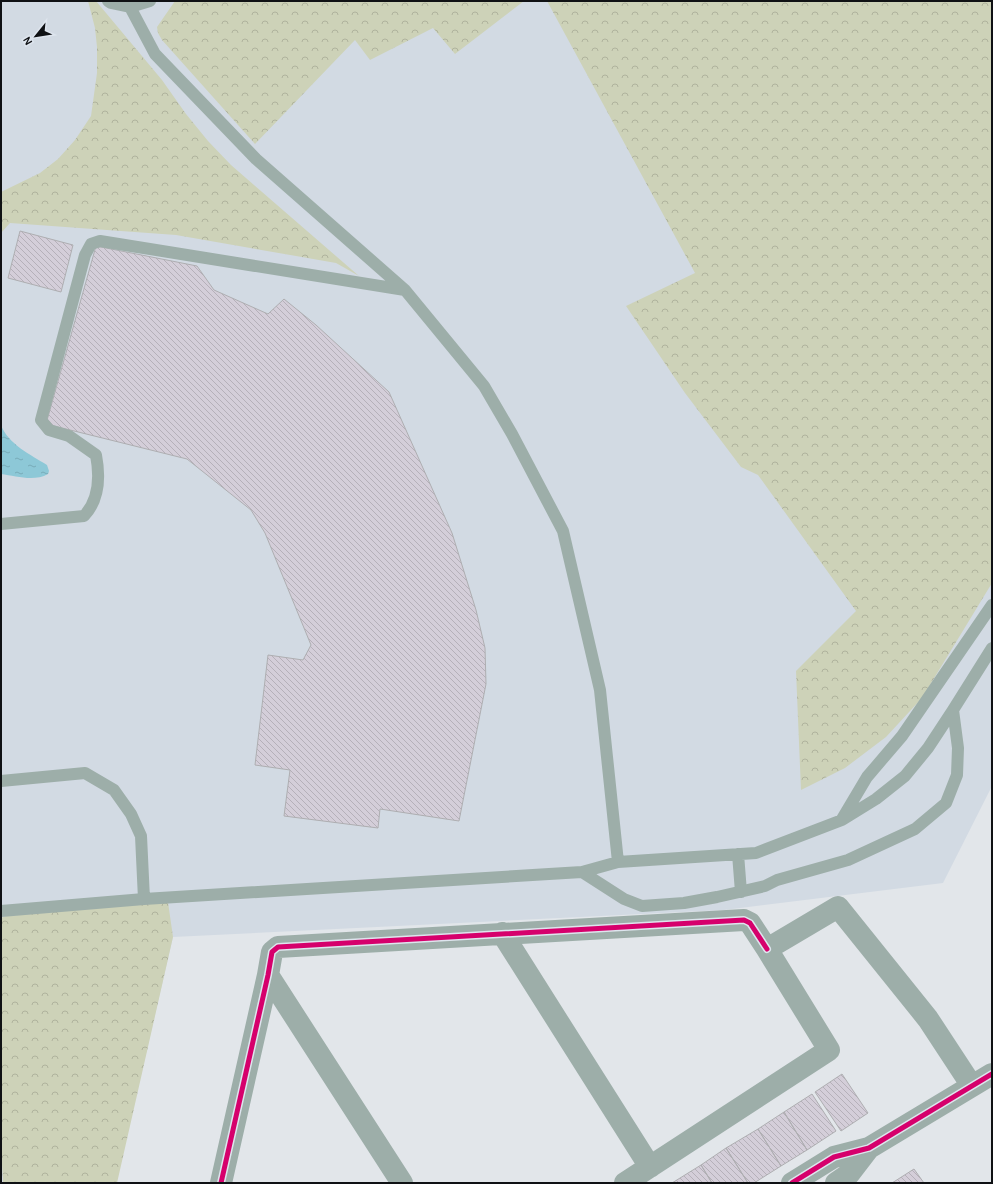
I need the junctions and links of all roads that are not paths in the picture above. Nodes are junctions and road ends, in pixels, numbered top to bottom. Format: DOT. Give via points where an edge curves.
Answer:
graph roads {
  1 [pos="108,1"];
  2 [pos="150,1"];
  3 [pos="130,7"];
  4 [pos="405,290"];
  5 [pos="1,524"];
  6 [pos="992,605"];
  7 [pos="992,648"];
  8 [pos="954,710"];
  9 [pos="1,781"];
  10 [pos="842,820"];
  11 [pos="738,854"];
  12 [pos="618,862"];
  13 [pos="582,872"];
  14 [pos="741,892"];
  15 [pos="144,899"];
  16 [pos="1,911"];
  17 [pos="502,933"];
  18 [pos="767,949"];
  19 [pos="268,975"];
  20 [pos="992,1074"];
  21 [pos="972,1086"];
  22 [pos="869,1148"];
  23 [pos="650,1167"];
  24 [pos="221,1183"];
  25 [pos="402,1183"];
  26 [pos="625,1183"];
  27 [pos="792,1183"];
  28 [pos="836,1183"];
  1 -- 3 [label="lane"];
  2 -- 3 [label="lane"];
  3 -- 4 [label="lane" via="155,54 256,159"];
  4 -- 5 [label="lane" via="100,241 91,244 85,255 41,420 48,430 69,436 96,455 100,472 92,507 84,516"];
  4 -- 12 [label="lane" via="484,386 562,531 600,690"];
  6 -- 10 [label="lane" via="902,736 866,777"];
  7 -- 8 [label="lane"];
  8 -- 10 [label="lane" via="905,776 876,799"];
  8 -- 14 [label="lane" via="958,748 957,775 946,803 915,829 848,860"];
  9 -- 15 [label="lane" via="85,773 114,790 131,814 141,836"];
  10 -- 11 [label="lane" via="756,853"];
  11 -- 12 [label="lane"];
  11 -- 14 [label="lane"];
  12 -- 13 [label="lane"];
  13 -- 14 [label="lane" via="624,900 642,906 684,903"];
  13 -- 15 [label="lane"];
  15 -- 16 [label="lane"];
  17 -- 18 [label="street" via="744,920 750,922"];
  17 -- 19 [label="street" via="278,947 272,952"];
  17 -- 23 [label="street"];
  18 -- 21 [label="street" via="838,907 928,1019"];
  18 -- 23 [label="street" via="829,1050"];
  19 -- 24 [label="street"];
  19 -- 25 [label="street"];
  20 -- 21 [label="street"];
  21 -- 22 [label="street"];
  22 -- 27 [label="street" via="834,1157"];
  22 -- 28 [label="street" via="849,1174"];
  23 -- 26 [label="street"];
}
